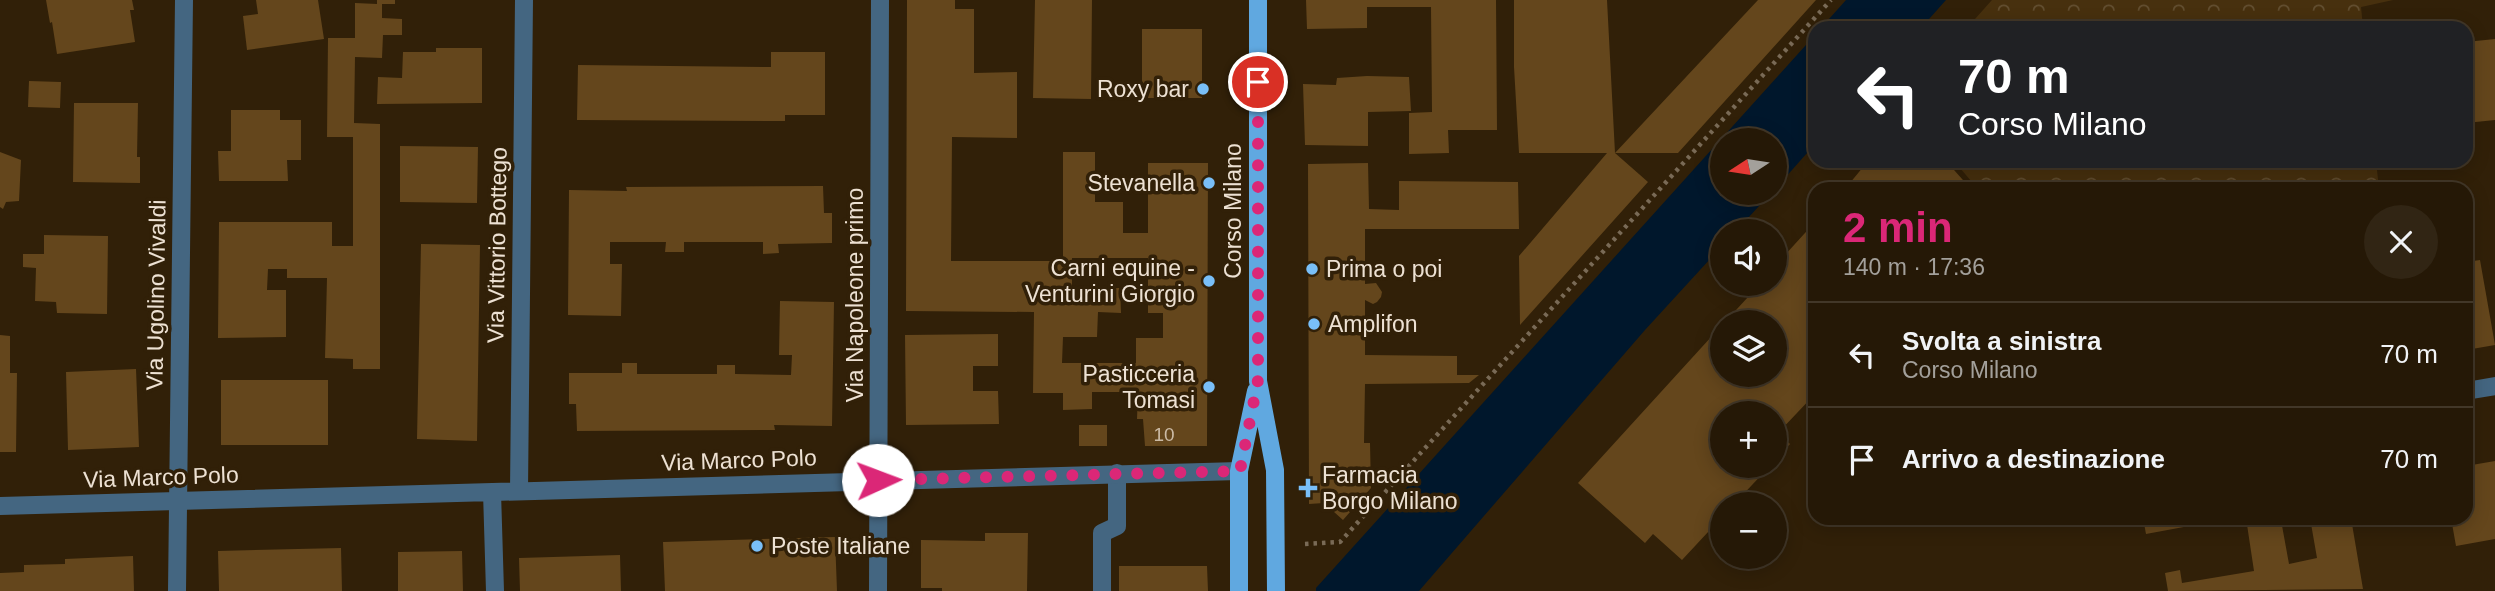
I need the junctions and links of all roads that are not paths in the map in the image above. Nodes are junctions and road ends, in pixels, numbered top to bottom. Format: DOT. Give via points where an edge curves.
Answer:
graph roads {
  1 [pos="184,0"];
  2 [pos="524,0"];
  3 [pos="880,0"];
  4 [pos="1258,0"];
  5 [pos="1258,380"];
  6 [pos="2495,386"];
  7 [pos="2473,390"];
  8 [pos="1240,471"];
  9 [pos="1117,473"];
  10 [pos="878,480"];
  11 [pos="519,491"];
  12 [pos="492,492"];
  13 [pos="178,501"];
  14 [pos="0,506"];
  15 [pos="177,591"];
  16 [pos="495,591"];
  17 [pos="878,591"];
  18 [pos="1102,591"];
  19 [pos="1239,591"];
  20 [pos="1276,591"];
  1 -- 13 [label="street, Via Ugolino Vivaldi"];
  2 -- 11 [label="street, Via Vittorio Bottego"];
  3 -- 10 [label="street, Via Napoleone primo"];
  4 -- 5 [label="main road, Corso Milano"];
  5 -- 8 [label="main road, Corso Milano"];
  5 -- 20 [label="main road, Corso Milano" via="1275,470"];
  6 -- 7 [label="street"];
  8 -- 9 [label="street, Via Marco Polo"];
  8 -- 19 [label="main road, Corso Milano"];
  9 -- 10 [label="street, Via Marco Polo"];
  9 -- 18 [label="street" via="1117,526 1102,533"];
  10 -- 11 [label="street, Via Marco Polo"];
  10 -- 17 [label="street, Via Napoleone primo"];
  11 -- 12 [label="street, Via Marco Polo"];
  12 -- 13 [label="street, Via Marco Polo"];
  12 -- 16 [label="street"];
  13 -- 14 [label="street, Via Marco Polo"];
  13 -- 15 [label="street, Via Ugolino Vivaldi"];
}
